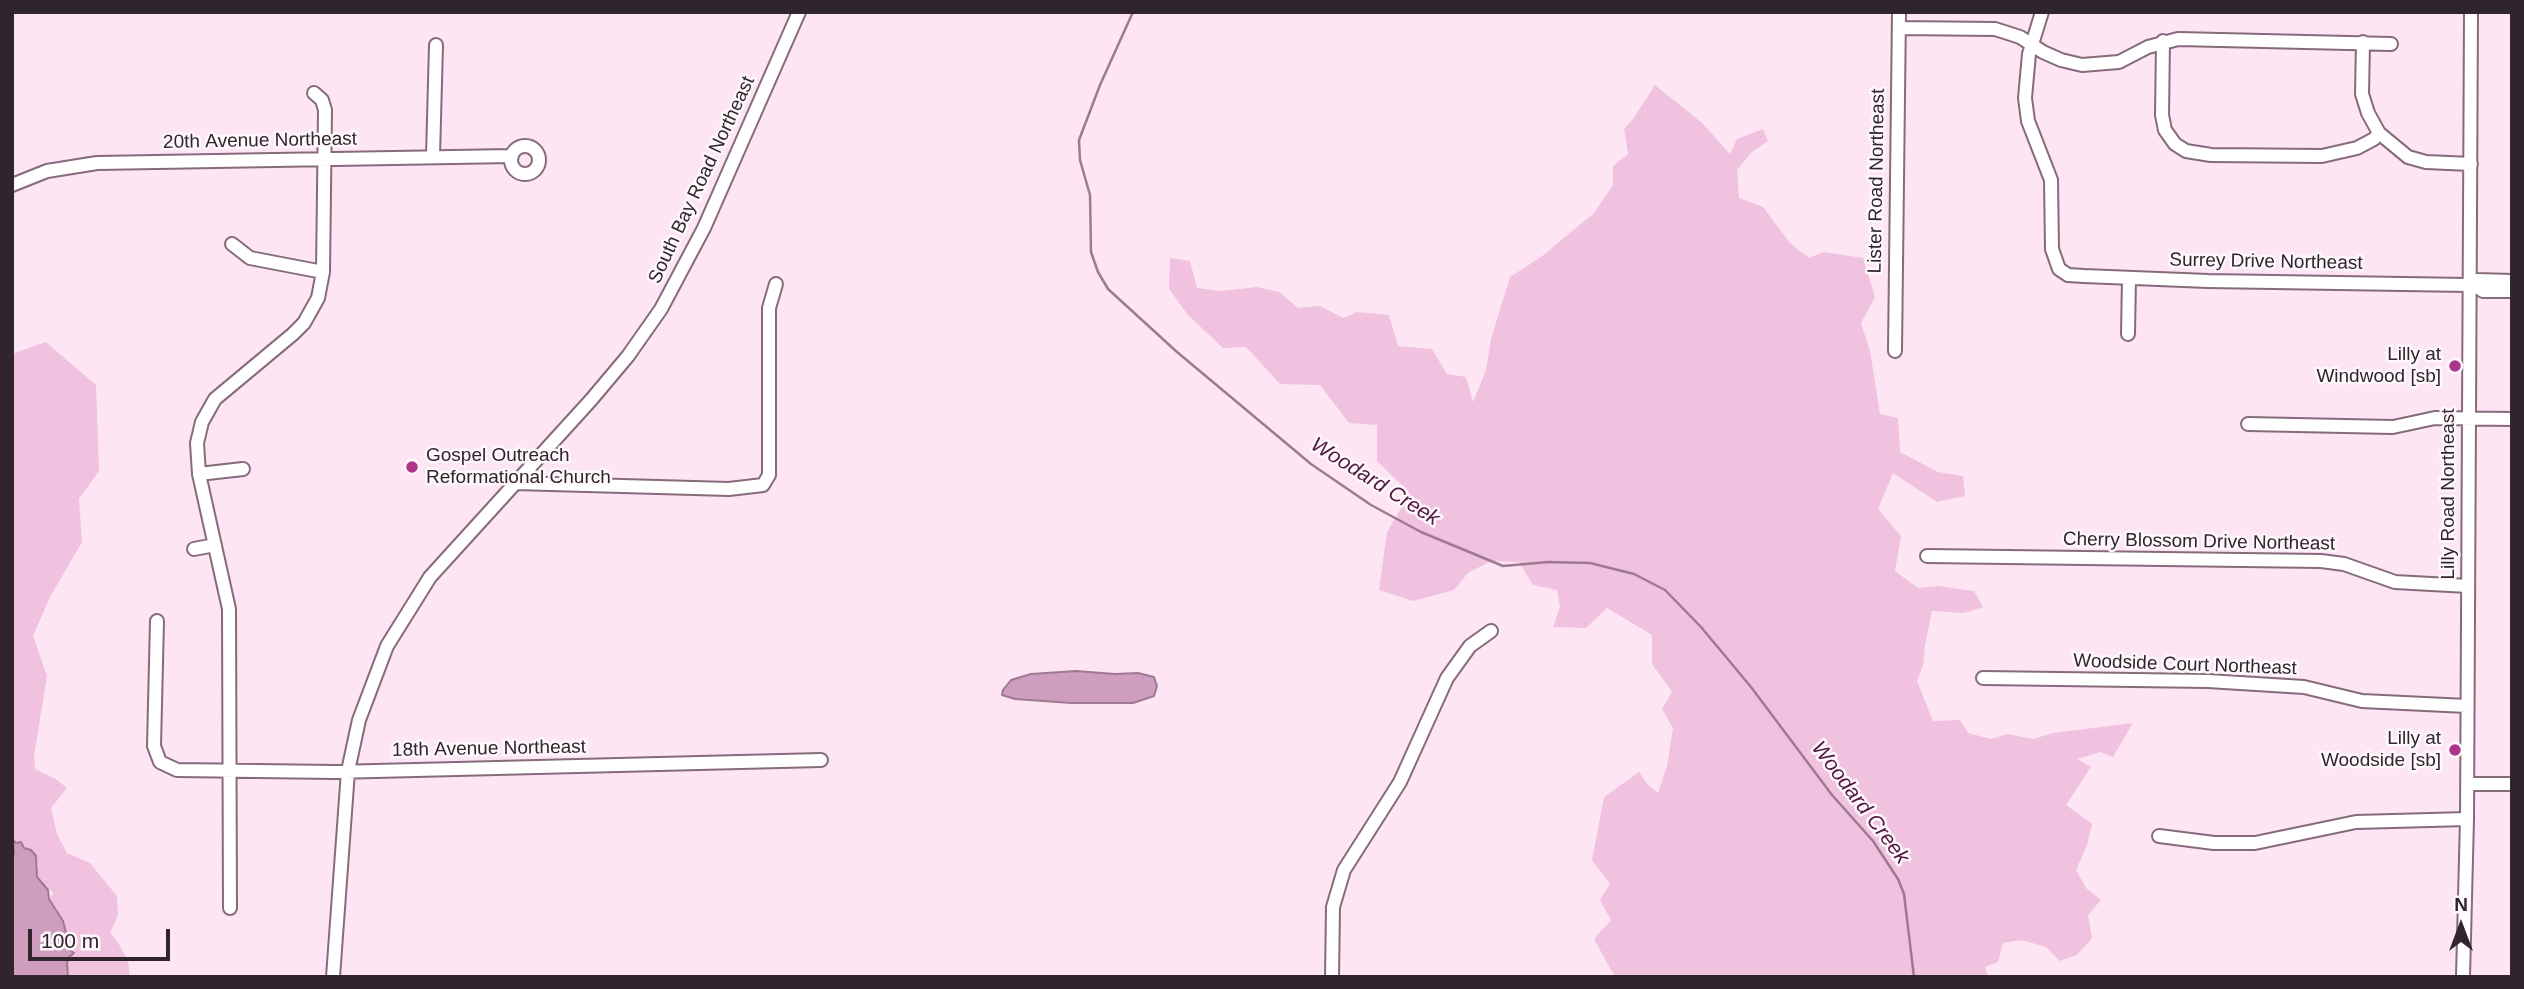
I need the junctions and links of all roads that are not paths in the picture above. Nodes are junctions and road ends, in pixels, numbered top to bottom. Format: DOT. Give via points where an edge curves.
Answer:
graph roads {
  1 [pos="799,12"];
  2 [pos="1899,12"];
  3 [pos="2042,12"];
  4 [pos="2471,12"];
  5 [pos="1899,27"];
  6 [pos="2163,41"];
  7 [pos="2363,42"];
  8 [pos="2391,44"];
  9 [pos="436,45"];
  10 [pos="2033,46"];
  11 [pos="314,93"];
  12 [pos="2379,133"];
  13 [pos="433,156"];
  14 [pos="512,156"];
  15 [pos="325,159"];
  16 [pos="2471,164"];
  17 [pos="12,185"];
  18 [pos="232,244"];
  19 [pos="323,272"];
  20 [pos="2129,278"];
  21 [pos="2512,281"];
  22 [pos="776,284"];
  23 [pos="2471,285"];
  24 [pos="2512,291"];
  25 [pos="2128,334"];
  26 [pos="1895,351"];
  27 [pos="2469,419"];
  28 [pos="2512,419"];
  29 [pos="2248,424"];
  30 [pos="243,469"];
  31 [pos="200,474"];
  32 [pos="515,483"];
  33 [pos="215,545"];
  34 [pos="194,549"];
  35 [pos="1927,556"];
  36 [pos="2468,586"];
  37 [pos="157,621"];
  38 [pos="1491,631"];
  39 [pos="1983,677"];
  40 [pos="2468,706"];
  41 [pos="821,760"];
  42 [pos="230,771"];
  43 [pos="348,771"];
  44 [pos="2467,784"];
  45 [pos="2512,784"];
  46 [pos="2467,820"];
  47 [pos="2160,836"];
  48 [pos="230,908"];
  49 [pos="333,977"];
  50 [pos="1332,977"];
  51 [pos="2463,977"];
  1 -- 32 [label="street, South Bay Road Northeast" via="671,292 628,356"];
  2 -- 5 [label="street, Lister Road Northeast"];
  3 -- 10 [label="street"];
  4 -- 16 [label="street, Lilly Road Northeast"];
  5 -- 10 [label="street" via="1986,27"];
  5 -- 26 [label="street, Lister Road Northeast"];
  6 -- 7 [label="street"];
  6 -- 10 [label="street" via="2106,65 2061,60"];
  6 -- 12 [label="street" via="2162,116 2165,130 2186,150 2211,155 2322,156 2357,149"];
  7 -- 8 [label="street"];
  7 -- 12 [label="street" via="2362,94"];
  9 -- 13 [label="street"];
  10 -- 20 [label="street, Surrey Drive Northeast" via="2025,98 2028,121 2051,180 2052,250 2059,270 2068,275"];
  11 -- 15 [label="street" via="325,110"];
  12 -- 16 [label="street" via="2408,157"];
  13 -- 14 [label="street, 20th Avenue Northeast"];
  13 -- 15 [label="street, 20th Avenue Northeast"];
  15 -- 17 [label="street, 20th Avenue Northeast" via="97,163 47,171"];
  15 -- 19 [label="street"];
  16 -- 23 [label="street, Lilly Road Northeast"];
  18 -- 19 [label="street" via="250,258"];
  19 -- 31 [label="street" via="318,298 304,323 225,389 208,410 197,443"];
  20 -- 23 [label="street, Surrey Drive Northeast"];
  20 -- 25 [label="street"];
  21 -- 23 [label="street, Surrey Drive Northeast" via="2477,280"];
  22 -- 32 [label="street" via="769,308 769,475 763,485 729,489"];
  23 -- 24 [label="street, Surrey Drive Northeast" via="2483,291"];
  23 -- 27 [label="street, Lilly Road Northeast"];
  27 -- 28 [label="street"];
  27 -- 29 [label="street" via="2435,418 2393,427"];
  27 -- 36 [label="street, Lilly Road Northeast"];
  30 -- 31 [label="street"];
  31 -- 33 [label="street"];
  32 -- 43 [label="street, South Bay Road Northeast" via="430,577 387,646 366,696"];
  33 -- 34 [label="street"];
  33 -- 42 [label="street" via="229,610"];
  35 -- 36 [label="street, Cherry Blossom Drive Northeast" via="2321,561 2395,582"];
  36 -- 40 [label="street, Lilly Road Northeast"];
  37 -- 42 [label="street, 18th Avenue Northeast" via="156,756 177,770"];
  38 -- 50 [label="street" via="1470,646 1447,678 1400,782 1344,870 1332,906"];
  39 -- 40 [label="street, Woodside Court Northeast" via="2208,681 2304,687 2362,701"];
  40 -- 44 [label="street, Lilly Road Northeast"];
  41 -- 43 [label="street, 18th Avenue Northeast"];
  42 -- 43 [label="street, 18th Avenue Northeast"];
  42 -- 48 [label="street"];
  43 -- 49 [label="street, South Bay Road Northeast"];
  44 -- 45 [label="street"];
  44 -- 46 [label="street, Lilly Road Northeast"];
  46 -- 47 [label="street" via="2356,822 2255,843"];
  46 -- 51 [label="street, Lilly Road Northeast"];
}
